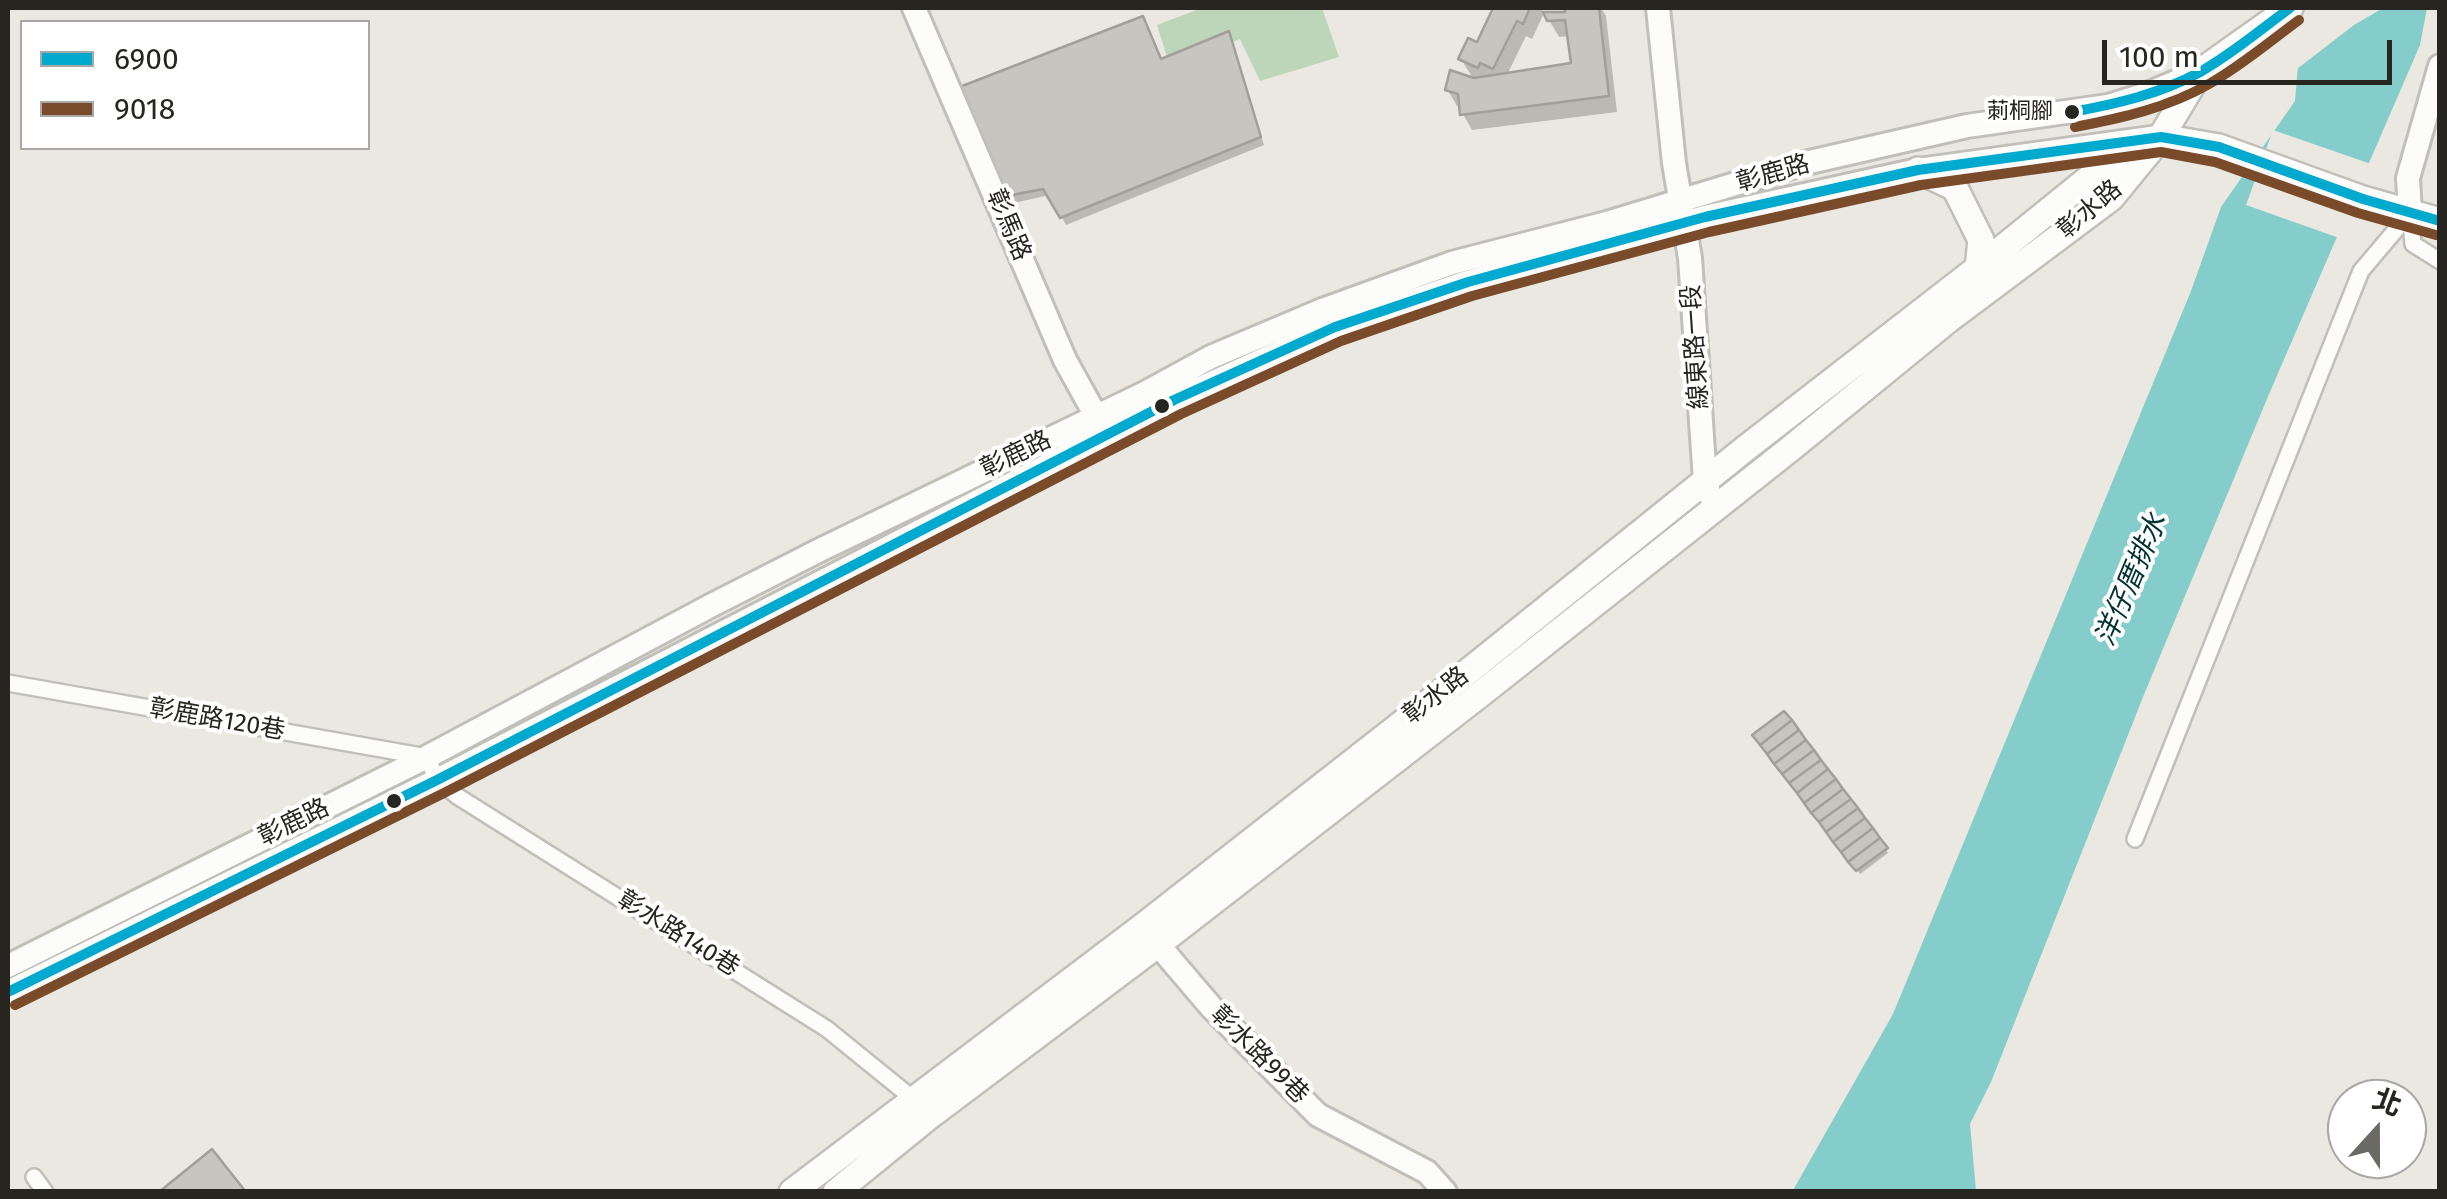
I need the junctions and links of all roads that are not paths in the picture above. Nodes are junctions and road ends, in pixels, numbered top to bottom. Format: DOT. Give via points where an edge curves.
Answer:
graph roads {
  1 [pos="914,8"];
  2 [pos="1658,8"];
  3 [pos="2287,9"];
  4 [pos="2440,66"];
  5 [pos="2200,72"];
  6 [pos="2161,137"];
  7 [pos="1918,170"];
  8 [pos="1682,213"];
  9 [pos="2410,213"];
  10 [pos="2440,221"];
  11 [pos="2440,261"];
  12 [pos="1978,268"];
  13 [pos="1096,416"];
  14 [pos="1119,428"];
  15 [pos="1705,481"];
  16 [pos="1714,508"];
  17 [pos="822,549"];
  18 [pos="834,575"];
  19 [pos="695,614"];
  20 [pos="710,638"];
  21 [pos="8,683"];
  22 [pos="426,757"];
  23 [pos="437,780"];
  24 [pos="2135,840"];
  25 [pos="1150,936"];
  26 [pos="8,966"];
  27 [pos="8,992"];
  28 [pos="921,1108"];
  29 [pos="34,1178"];
  30 [pos="46,1192"];
  31 [pos="792,1192"];
  32 [pos="836,1192"];
  33 [pos="1445,1192"];
  1 -- 13 [label="main road, 彰馬路"];
  2 -- 8 [label="main road, 線東路一段"];
  3 -- 5 [label="main road"];
  4 -- 9 [label="main road" via="2408,178"];
  5 -- 6 [label="main road"];
  5 -- 8 [label="main road, 彰鹿路" via="2108,106 1967,126 1801,164"];
  6 -- 7 [label="main road, 彰鹿路"];
  6 -- 9 [label="main road" via="2230,150"];
  6 -- 12 [label="main road, 彰水路" via="2092,174"];
  6 -- 16 [label="main road, 彰水路" via="2111,198"];
  7 -- 8 [label="main road, 彰鹿路" via="1705,217"];
  7 -- 12 [label="main road" via="1955,188 1980,240"];
  8 -- 13 [label="main road, 彰鹿路" via="1452,263 1211,357"];
  8 -- 14 [label="main road, 彰鹿路" via="1336,327"];
  8 -- 15 [label="main road, 線東路一段"];
  9 -- 10 [label="main road"];
  9 -- 11 [label="street" via="2412,244"];
  9 -- 24 [label="street" via="2361,271"];
  12 -- 15 [label="main road, 彰水路"];
  13 -- 14 [label="main road"];
  13 -- 17 [label="main road, 彰鹿路"];
  14 -- 18 [label="main road, 彰鹿路"];
  15 -- 16 [label="main road, 線東路一段"];
  15 -- 25 [label="main road, 彰水路"];
  16 -- 25 [label="main road, 彰水路" via="1461,709"];
  17 -- 18 [label="main road"];
  17 -- 19 [label="main road, 彰鹿路"];
  18 -- 20 [label="main road, 彰鹿路"];
  19 -- 20 [label="main road"];
  19 -- 22 [label="main road, 彰鹿路"];
  20 -- 23 [label="main road, 彰鹿路"];
  21 -- 22 [label="street, 彰鹿路120巷"];
  22 -- 23 [label="street, 彰水路140巷"];
  22 -- 26 [label="main road, 彰鹿路"];
  23 -- 27 [label="main road, 彰鹿路"];
  23 -- 28 [label="street, 彰水路140巷" via="826,1029"];
  25 -- 28 [label="main road, 彰水路"];
  25 -- 33 [label="main road, 彰水路99巷" via="1318,1115 1427,1172"];
  28 -- 31 [label="main road, 彰水路"];
  28 -- 32 [label="main road, 彰水路"];
  29 -- 30 [label="street"];
}
